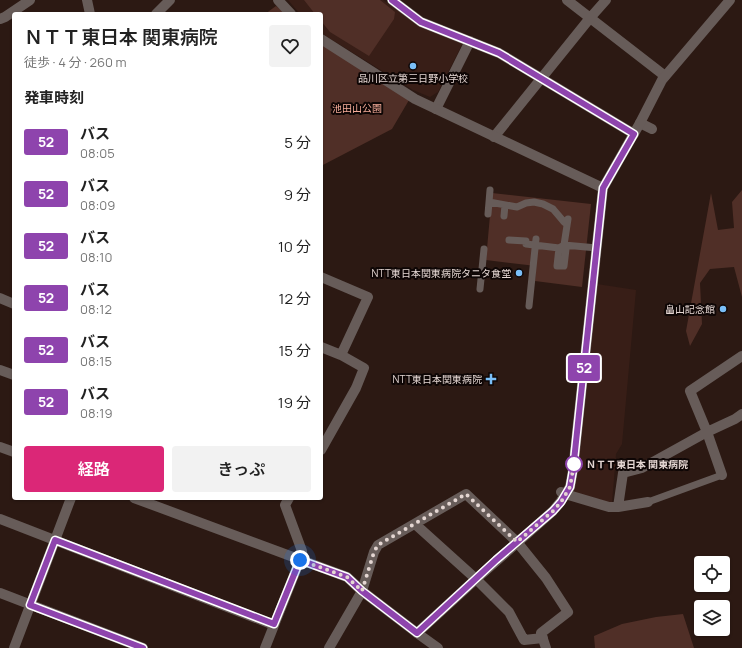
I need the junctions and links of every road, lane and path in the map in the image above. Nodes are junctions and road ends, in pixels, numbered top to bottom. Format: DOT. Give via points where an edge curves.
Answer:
graph roads {
  1 [pos="30,0"];
  2 [pos="87,0"];
  3 [pos="170,0"];
  4 [pos="278,0"];
  5 [pos="392,0"];
  6 [pos="567,0"];
  7 [pos="606,0"];
  8 [pos="730,0"];
  9 [pos="12,12"];
  10 [pos="12,12"];
  11 [pos="90,12"];
  12 [pos="158,12"];
  13 [pos="289,12"];
  14 [pos="0,18"];
  15 [pos="590,18"];
  16 [pos="323,40"];
  17 [pos="470,41"];
  18 [pos="665,76"];
  19 [pos="542,78"];
  20 [pos="436,109"];
  21 [pos="640,123"];
  22 [pos="652,128"];
  23 [pos="634,134"];
  24 [pos="494,137"];
  25 [pos="603,188"];
  26 [pos="490,190"];
  27 [pos="489,202"];
  28 [pos="505,205"];
  29 [pos="488,214"];
  30 [pos="504,216"];
  31 [pos="508,240"];
  32 [pos="535,242"];
  33 [pos="561,246"];
  34 [pos="597,248"];
  35 [pos="484,249"];
  36 [pos="323,278"];
  37 [pos="480,289"];
  38 [pos="0,298"];
  39 [pos="12,303"];
  40 [pos="529,306"];
  41 [pos="323,348"];
  42 [pos="341,355"];
  43 [pos="742,356"];
  44 [pos="0,370"];
  45 [pos="12,374"];
  46 [pos="742,414"];
  47 [pos="707,432"];
  48 [pos="323,446"];
  49 [pos="0,447"];
  50 [pos="12,451"];
  51 [pos="722,475"];
  52 [pos="563,493"];
  53 [pos="70,500"];
  54 [pos="139,500"];
  55 [pos="288,500"];
  56 [pos="648,502"];
  57 [pos="618,507"];
  58 [pos="0,519"];
  59 [pos="415,524"];
  60 [pos="55,540"];
  61 [pos="517,542"];
  62 [pos="300,560"];
  63 [pos="476,579"];
  64 [pos="362,591"];
  65 [pos="0,593"];
  66 [pos="30,605"];
  67 [pos="274,624"];
  68 [pos="417,633"];
  69 [pos="545,643"];
  70 [pos="14,648"];
  71 [pos="143,648"];
  72 [pos="265,648"];
  73 [pos="329,648"];
  74 [pos="438,648"];
  1 -- 10 [label="street"];
  2 -- 11 [label="street"];
  3 -- 12 [label="street"];
  4 -- 13 [label="street"];
  5 -- 17 [label="street" via="421,22"];
  6 -- 15 [label="street"];
  7 -- 15 [label="street"];
  8 -- 18 [label="street"];
  9 -- 14 [label="street"];
  15 -- 18 [label="street"];
  15 -- 19 [label="street"];
  16 -- 20 [label="street" via="415,99"];
  17 -- 19 [label="street" via="499,53"];
  17 -- 20 [label="street"];
  18 -- 21 [label="street"];
  19 -- 23 [label="street"];
  19 -- 24 [label="street"];
  20 -- 24 [label="street"];
  21 -- 22 [label="street"];
  21 -- 23 [label="street"];
  23 -- 25 [label="street"];
  24 -- 25 [label="street"];
  25 -- 34 [label="street"];
  26 -- 27 [label="street"];
  27 -- 28 [label="street"];
  27 -- 29 [label="street"];
  28 -- 30 [label="street"];
  28 -- 33 [label="street" via="516,207 534,202 553,210 564,222 567,221"];
  31 -- 32 [label="street" via="526,241 526,244"];
  32 -- 33 [label="street"];
  32 -- 40 [label="street"];
  33 -- 34 [label="street"];
  34 -- 52 [label="street" via="573,470 570,487"];
  35 -- 37 [label="street"];
  36 -- 42 [label="street" via="368,298"];
  38 -- 39 [label="street"];
  41 -- 42 [label="street"];
  42 -- 48 [label="street" via="364,368 356,388"];
  43 -- 47 [label="street" via="690,391"];
  44 -- 45 [label="street"];
  46 -- 47 [label="street"];
  47 -- 51 [label="street"];
  47 -- 57 [label="street" via="642,468 623,473"];
  49 -- 50 [label="street"];
  51 -- 56 [label="street"];
  52 -- 57 [label="street" via="609,507"];
  52 -- 61 [label="street" via="561,502 553,511"];
  53 -- 60 [label="street"];
  54 -- 62 [label="street"];
  55 -- 62 [label="street" via="285,505 302,551"];
  56 -- 57 [label="street"];
  58 -- 60 [label="street"];
  59 -- 61 [label="street" via="466,494"];
  59 -- 63 [label="street"];
  59 -- 64 [label="street" via="378,545"];
  60 -- 66 [label="street"];
  60 -- 67 [label="street"];
  61 -- 63 [label="street"];
  61 -- 69 [label="street" via="546,578 568,612 541,633"];
  62 -- 64 [label="street" via="347,577"];
  62 -- 67 [label="street"];
  63 -- 68 [label="street"];
  63 -- 69 [label="street" via="509,612 524,640"];
  64 -- 68 [label="street"];
  64 -- 73 [label="street"];
  65 -- 66 [label="street"];
  66 -- 70 [label="street"];
  66 -- 71 [label="street"];
  67 -- 72 [label="street"];
  68 -- 74 [label="street"];
}
